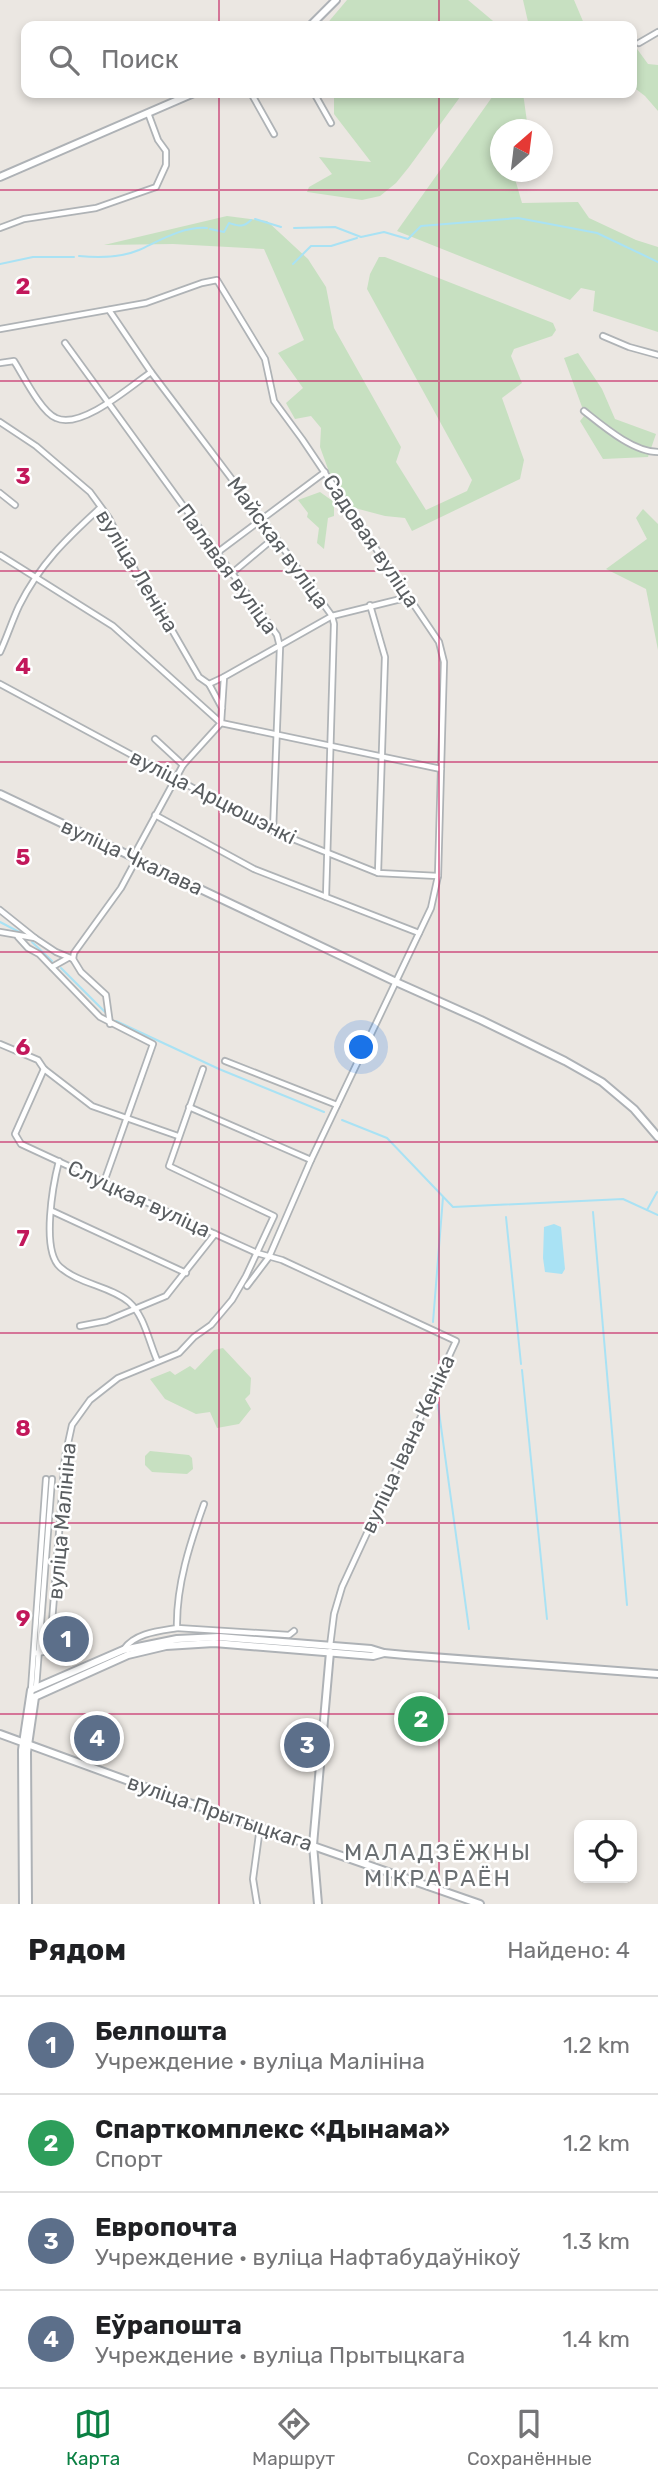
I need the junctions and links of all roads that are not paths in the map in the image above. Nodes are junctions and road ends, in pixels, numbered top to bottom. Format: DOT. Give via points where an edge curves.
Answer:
graph roads {
  1 [pos="336,0"];
  2 [pos="315,21"];
  3 [pos="658,32"];
  4 [pos="639,43"];
  5 [pos="182,98"];
  6 [pos="254,98"];
  7 [pos="317,98"];
  8 [pos="148,113"];
  9 [pos="331,123"];
  10 [pos="274,134"];
  11 [pos="0,177"];
  12 [pos="0,228"];
  13 [pos="109,310"];
  14 [pos="0,329"];
  15 [pos="603,336"];
  16 [pos="65,343"];
  17 [pos="658,355"];
  18 [pos="0,363"];
  19 [pos="151,372"];
  20 [pos="108,403"];
  21 [pos="584,411"];
  22 [pos="0,422"];
  23 [pos="658,452"];
  24 [pos="325,472"];
  25 [pos="0,493"];
  26 [pos="15,505"];
  27 [pos="100,508"];
  28 [pos="262,519"];
  29 [pos="274,538"];
  30 [pos="218,552"];
  31 [pos="0,555"];
  32 [pos="231,573"];
  33 [pos="35,578"];
  34 [pos="409,597"];
  35 [pos="370,605"];
  36 [pos="332,616"];
  37 [pos="280,647"];
  38 [pos="0,652"];
  39 [pos="224,677"];
  40 [pos="0,684"];
  41 [pos="209,684"];
  42 [pos="223,709"];
  43 [pos="221,723"];
  44 [pos="276,734"];
  45 [pos="155,739"];
  46 [pos="329,744"];
  47 [pos="382,756"];
  48 [pos="183,765"];
  49 [pos="440,769"];
  50 [pos="176,779"];
  51 [pos="0,794"];
  52 [pos="155,815"];
  53 [pos="273,831"];
  54 [pos="326,853"];
  55 [pos="134,859"];
  56 [pos="379,873"];
  57 [pos="438,876"];
  58 [pos="326,897"];
  59 [pos="0,910"];
  60 [pos="0,932"];
  61 [pos="419,933"];
  62 [pos="18,937"];
  63 [pos="35,938"];
  64 [pos="71,958"];
  65 [pos="52,967"];
  66 [pos="396,982"];
  67 [pos="110,1024"];
  68 [pos="0,1044"];
  69 [pos="225,1061"];
  70 [pos="44,1069"];
  71 [pos="203,1069"];
  72 [pos="337,1105"];
  73 [pos="189,1107"];
  74 [pos="128,1119"];
  75 [pos="178,1136"];
  76 [pos="658,1137"];
  77 [pos="311,1160"];
  78 [pos="59,1161"];
  79 [pos="105,1180"];
  80 [pos="52,1211"];
  81 [pos="215,1234"];
  82 [pos="257,1253"];
  83 [pos="269,1257"];
  84 [pos="186,1273"];
  85 [pos="247,1286"];
  86 [pos="361,1298"];
  87 [pos="136,1310"];
  88 [pos="80,1326"];
  89 [pos="157,1360"];
  90 [pos="49,1479"];
  91 [pos="204,1504"];
  92 [pos="43,1565"];
  93 [pos="56,1567"];
  94 [pos="177,1628"];
  95 [pos="295,1647"];
  96 [pos="123,1650"];
  97 [pos="330,1650"];
  98 [pos="37,1653"];
  99 [pos="38,1673"];
  100 [pos="658,1674"];
  101 [pos="48,1682"];
  102 [pos="33,1694"];
  103 [pos="0,1734"];
  104 [pos="25,1743"];
  105 [pos="260,1827"];
  106 [pos="313,1846"];
  107 [pos="25,1904"];
  108 [pos="257,1904"];
  109 [pos="318,1904"];
  110 [pos="480,1904"];
  1 -- 2 [label="main road"];
  3 -- 4 [label="street"];
  5 -- 8 [label="main road"];
  6 -- 10 [label="street"];
  7 -- 9 [label="street"];
  8 -- 11 [label="main road"];
  8 -- 12 [label="street" via="166,151 166,165 156,187 96,208 24,219"];
  13 -- 14 [label="street"];
  13 -- 19 [label="street, Майская вуліца"];
  13 -- 24 [label="street, Садовая вуліца" via="218,280 265,359 274,401"];
  15 -- 17 [label="street"];
  16 -- 20 [label="street, Палявая вуліца"];
  18 -- 20 [label="street" via="14,361 55,418 70,421"];
  19 -- 20 [label="street"];
  19 -- 28 [label="street, Майская вуліца"];
  20 -- 30 [label="street, Палявая вуліца"];
  21 -- 23 [label="street" via="646,452"];
  22 -- 27 [label="street, вуліца Леніна" via="90,492"];
  24 -- 28 [label="street"];
  24 -- 34 [label="street, Садовая вуліца"];
  25 -- 26 [label="street"];
  27 -- 33 [label="street" via="62,542"];
  27 -- 41 [label="street, вуліца Леніна" via="199,677"];
  28 -- 29 [label="street, Майская вуліца"];
  28 -- 30 [label="street"];
  29 -- 32 [label="street"];
  29 -- 36 [label="street, Майская вуліца"];
  30 -- 32 [label="street, Палявая вуліца"];
  31 -- 33 [label="street"];
  32 -- 37 [label="street, Палявая вуліца" via="277,635"];
  33 -- 38 [label="street"];
  33 -- 43 [label="street" via="113,625"];
  34 -- 35 [label="street"];
  34 -- 49 [label="street, Садовая вуліца" via="439,642 444,662"];
  35 -- 36 [label="street"];
  35 -- 47 [label="street" via="385,657"];
  36 -- 37 [label="street"];
  36 -- 46 [label="street, Майская вуліца"];
  37 -- 39 [label="street"];
  37 -- 44 [label="street, Палявая вуліца"];
  39 -- 41 [label="street"];
  39 -- 42 [label="street"];
  40 -- 50 [label="street, вуліца Арцюшэнкі"];
  41 -- 42 [label="street, вуліца Леніна"];
  42 -- 43 [label="street"];
  43 -- 44 [label="street"];
  43 -- 48 [label="street"];
  44 -- 46 [label="street"];
  44 -- 53 [label="street, Палявая вуліца"];
  45 -- 48 [label="street"];
  46 -- 47 [label="street"];
  46 -- 54 [label="street, Майская вуліца"];
  47 -- 49 [label="street"];
  47 -- 56 [label="street"];
  48 -- 50 [label="street"];
  49 -- 57 [label="street, Садовая вуліца"];
  50 -- 52 [label="street"];
  50 -- 53 [label="street, вуліца Арцюшэнкі"];
  51 -- 55 [label="main road, вуліца Чкалава"];
  52 -- 55 [label="street"];
  52 -- 58 [label="street" via="254,869"];
  53 -- 54 [label="street, вуліца Арцюшэнкі"];
  54 -- 56 [label="street, вуліца Арцюшэнкі"];
  54 -- 58 [label="street, Майская вуліца"];
  55 -- 64 [label="street" via="121,888"];
  55 -- 66 [label="main road, вуліца Чкалава"];
  56 -- 57 [label="street, вуліца Арцюшэнкі"];
  57 -- 61 [label="street, Садовая вуліца"];
  58 -- 61 [label="street"];
  59 -- 63 [label="street"];
  60 -- 62 [label="street"];
  61 -- 66 [label="street, Садовая вуліца"];
  62 -- 63 [label="street"];
  62 -- 65 [label="street"];
  63 -- 64 [label="street"];
  64 -- 65 [label="street"];
  64 -- 67 [label="street" via="106,995"];
  65 -- 67 [label="street"];
  66 -- 72 [label="street, Садовая вуліца"];
  66 -- 76 [label="main road, вуліца Чкалава" via="602,1082"];
  67 -- 74 [label="street" via="153,1044"];
  68 -- 70 [label="street" via="38,1060"];
  69 -- 72 [label="street"];
  70 -- 74 [label="street" via="92,1105"];
  70 -- 78 [label="street, Слуцкая вуліца" via="15,1134 21,1144"];
  71 -- 73 [label="street"];
  72 -- 77 [label="street, Садовая вуліца"];
  73 -- 75 [label="street"];
  73 -- 77 [label="street"];
  74 -- 75 [label="street"];
  74 -- 79 [label="street"];
  75 -- 82 [label="street" via="169,1166 274,1216"];
  77 -- 83 [label="street, Садовая вуліца"];
  78 -- 79 [label="street, Слуцкая вуліца"];
  78 -- 80 [label="street"];
  79 -- 81 [label="street, Слуцкая вуліца"];
  80 -- 84 [label="street"];
  80 -- 87 [label="street" via="53,1257 61,1268 127,1300"];
  81 -- 82 [label="street, Слуцкая вуліца"];
  81 -- 84 [label="street"];
  82 -- 83 [label="street, Слуцкая вуліца"];
  82 -- 89 [label="street" via="232,1300 211,1325 179,1353"];
  83 -- 85 [label="street, Садовая вуліца"];
  83 -- 86 [label="street, Слуцкая вуліца"];
  84 -- 87 [label="street" via="166,1296"];
  86 -- 97 [label="street, вуліца Івана Кеніка" via="456,1341 342,1587"];
  87 -- 88 [label="street"];
  87 -- 89 [label="street"];
  89 -- 93 [label="street, вуліца Малініна" via="100,1391 72,1425"];
  90 -- 92 [label="street"];
  91 -- 94 [label="street" via="180,1586"];
  92 -- 93 [label="street"];
  92 -- 98 [label="street"];
  93 -- 98 [label="street, вуліца Малініна" via="50,1647"];
  94 -- 95 [label="street" via="293,1632"];
  94 -- 96 [label="street" via="139,1636"];
  95 -- 96 [label="main road" via="219,1637 177,1639"];
  95 -- 97 [label="main road"];
  95 -- 102 [label="main road" via="214,1643 152,1648"];
  96 -- 101 [label="main road"];
  97 -- 100 [label="main road" via="372,1649"];
  97 -- 106 [label="main road"];
  98 -- 99 [label="street"];
  98 -- 102 [label="street"];
  99 -- 101 [label="street"];
  99 -- 102 [label="street"];
  101 -- 102 [label="main road"];
  102 -- 104 [label="main road"];
  103 -- 104 [label="main road, вуліца Прытыцкага"];
  104 -- 105 [label="main road, вуліца Прытыцкага"];
  104 -- 107 [label="main road"];
  105 -- 106 [label="main road, вуліца Прытыцкага"];
  105 -- 108 [label="street" via="253,1880"];
  106 -- 109 [label="main road"];
  106 -- 110 [label="main road, вуліца Прытыцкага"];
}
